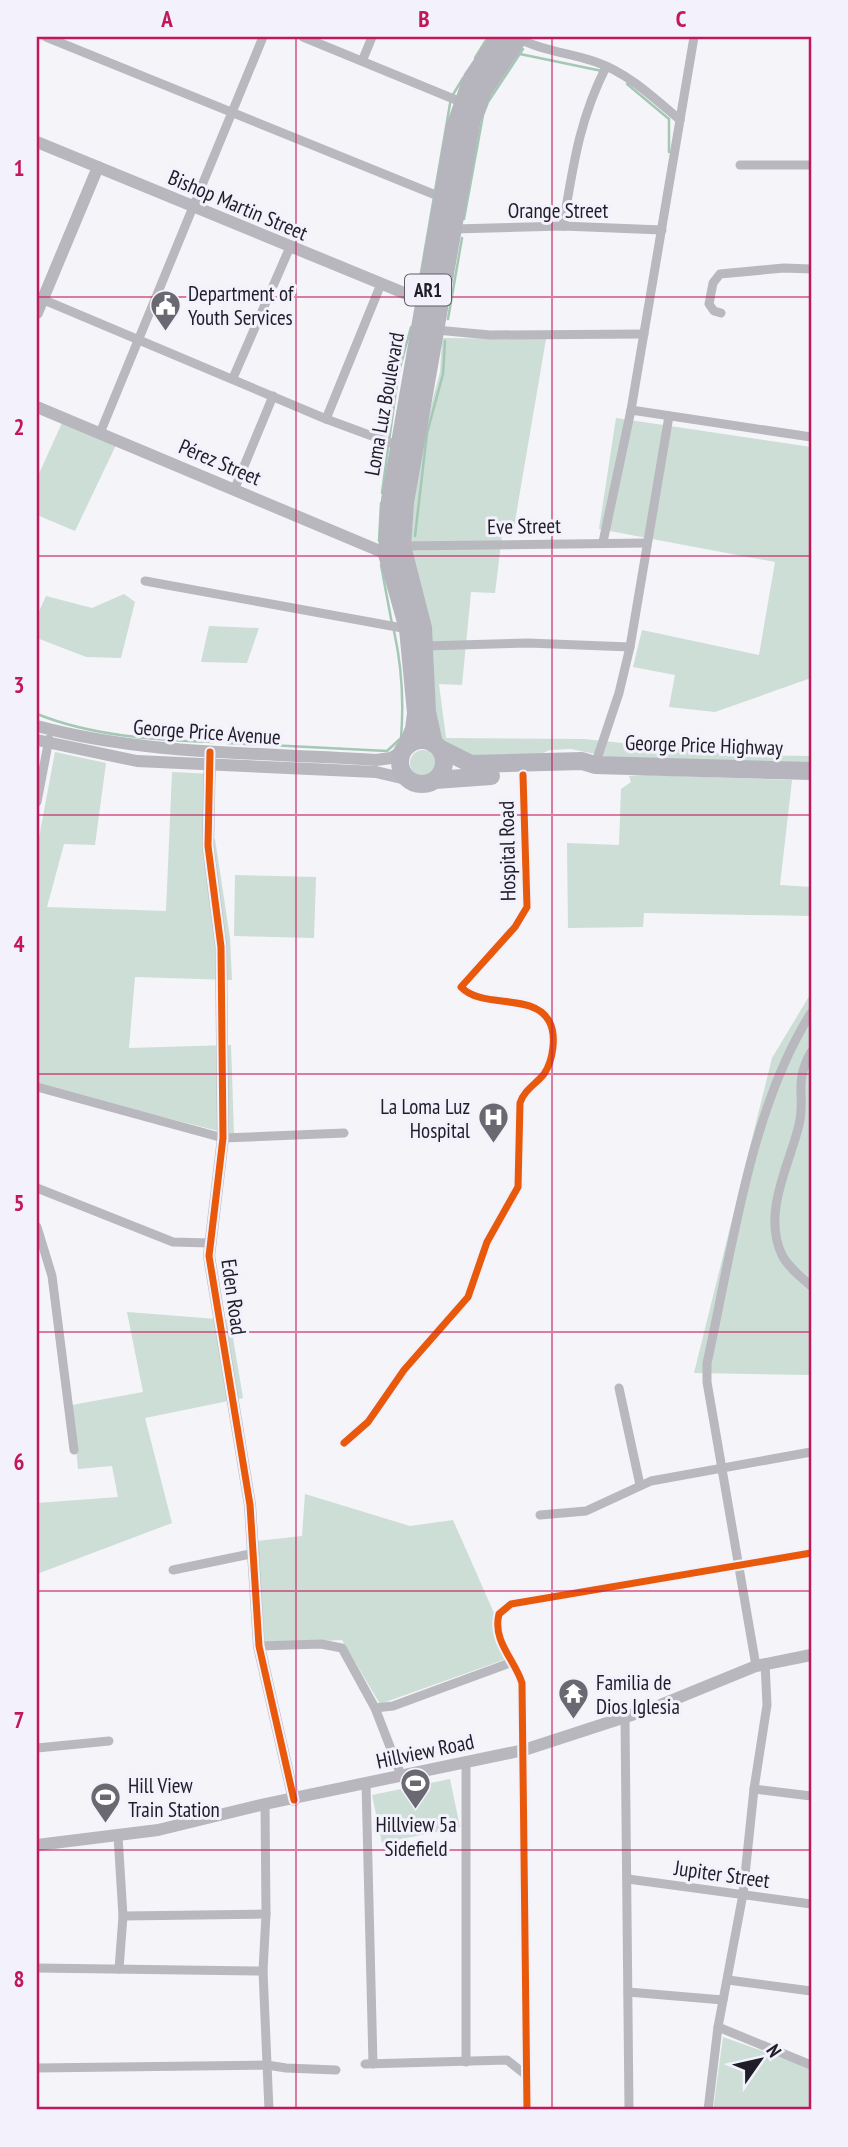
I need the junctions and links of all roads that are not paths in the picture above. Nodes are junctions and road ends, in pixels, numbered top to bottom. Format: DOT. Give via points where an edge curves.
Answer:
graph roads {
  1 [pos="46,37"];
  2 [pos="263,37"];
  3 [pos="303,37"];
  4 [pos="372,37"];
  5 [pos="500,37"];
  6 [pos="518,37"];
  7 [pos="694,37"];
  8 [pos="363,59"];
  9 [pos="606,67"];
  10 [pos="461,102"];
  11 [pos="230,114"];
  12 [pos="680,120"];
  13 [pos="37,142"];
  14 [pos="740,165"];
  15 [pos="811,165"];
  16 [pos="98,167"];
  17 [pos="443,198"];
  18 [pos="193,207"];
  19 [pos="563,226"];
  20 [pos="454,229"];
  21 [pos="662,230"];
  22 [pos="290,247"];
  23 [pos="811,269"];
  24 [pos="381,284"];
  25 [pos="40,298"];
  26 [pos="426,302"];
  27 [pos="37,313"];
  28 [pos="721,313"];
  29 [pos="436,330"];
  30 [pos="644,334"];
  31 [pos="138,340"];
  32 [pos="233,378"];
  33 [pos="273,396"];
  34 [pos="37,407"];
  35 [pos="631,410"];
  36 [pos="669,416"];
  37 [pos="326,419"];
  38 [pos="100,433"];
  39 [pos="811,437"];
  40 [pos="399,446"];
  41 [pos="235,488"];
  42 [pos="603,541"];
  43 [pos="647,543"];
  44 [pos="395,550"];
  45 [pos="145,581"];
  46 [pos="408,629"];
  47 [pos="425,646"];
  48 [pos="630,647"];
  49 [pos="37,726"];
  50 [pos="46,738"];
  51 [pos="436,746"];
  52 [pos="405,748"];
  53 [pos="210,752"];
  54 [pos="595,765"];
  55 [pos="210,766"];
  56 [pos="811,771"];
  57 [pos="523,775"];
  58 [pos="410,780"];
  59 [pos="435,780"];
  60 [pos="37,802"];
  61 [pos="811,1013"];
  62 [pos="811,1052"];
  63 [pos="37,1087"];
  64 [pos="344,1133"];
  65 [pos="223,1138"];
  66 [pos="37,1188"];
  67 [pos="37,1227"];
  68 [pos="209,1243"];
  69 [pos="811,1286"];
  70 [pos="619,1388"];
  71 [pos="344,1443"];
  72 [pos="74,1450"];
  73 [pos="811,1452"];
  74 [pos="721,1467"];
  75 [pos="640,1485"];
  76 [pos="540,1515"];
  77 [pos="255,1553"];
  78 [pos="811,1553"];
  79 [pos="738,1567"];
  80 [pos="173,1570"];
  81 [pos="259,1646"];
  82 [pos="811,1655"];
  83 [pos="509,1662"];
  84 [pos="761,1664"];
  85 [pos="375,1707"];
  86 [pos="625,1718"];
  87 [pos="109,1741"];
  88 [pos="37,1748"];
  89 [pos="524,1750"];
  90 [pos="466,1761"];
  91 [pos="401,1775"];
  92 [pos="366,1783"];
  93 [pos="754,1789"];
  94 [pos="811,1796"];
  95 [pos="294,1800"];
  96 [pos="265,1804"];
  97 [pos="118,1836"];
  98 [pos="37,1845"];
  99 [pos="628,1879"];
  100 [pos="743,1894"];
  101 [pos="811,1904"];
  102 [pos="266,1914"];
  103 [pos="122,1916"];
  104 [pos="37,1968"];
  105 [pos="119,1969"];
  106 [pos="263,1971"];
  107 [pos="728,1980"];
  108 [pos="811,1991"];
  109 [pos="628,1992"];
  110 [pos="723,2000"];
  111 [pos="718,2027"];
  112 [pos="466,2062"];
  113 [pos="267,2065"];
  114 [pos="811,2065"];
  115 [pos="37,2068"];
  116 [pos="336,2070"];
  117 [pos="526,2074"];
  118 [pos="269,2110"];
  119 [pos="527,2110"];
  120 [pos="629,2110"];
  121 [pos="708,2110"];
  1 -- 11 [label="street"];
  2 -- 11 [label="street"];
  3 -- 8 [label="street"];
  4 -- 8 [label="street"];
  5 -- 10 [label="highway, Loma Luz Boulevard / AR1"];
  6 -- 9 [label="street"];
  6 -- 20 [label="highway, Loma Luz Boulevard / AR1" via="477,104"];
  7 -- 12 [label="street"];
  8 -- 10 [label="street"];
  9 -- 12 [label="street" via="633,81"];
  9 -- 19 [label="street" via="578,135"];
  10 -- 17 [label="highway, Loma Luz Boulevard / AR1"];
  11 -- 17 [label="street"];
  11 -- 18 [label="street"];
  12 -- 21 [label="street"];
  13 -- 16 [label="street, Bishop Martin Street"];
  14 -- 15 [label="street"];
  16 -- 18 [label="street, Bishop Martin Street"];
  16 -- 25 [label="street"];
  17 -- 26 [label="highway, Loma Luz Boulevard / AR1"];
  18 -- 22 [label="street, Bishop Martin Street"];
  18 -- 31 [label="street"];
  19 -- 20 [label="street, Orange Street"];
  19 -- 21 [label="street, Orange Street"];
  20 -- 29 [label="highway, Loma Luz Boulevard / AR1"];
  21 -- 30 [label="street"];
  22 -- 24 [label="street, Bishop Martin Street"];
  22 -- 32 [label="street"];
  23 -- 28 [label="street" via="720,274 709,304"];
  24 -- 26 [label="street, Bishop Martin Street"];
  24 -- 37 [label="street"];
  25 -- 27 [label="street"];
  25 -- 31 [label="street"];
  26 -- 40 [label="highway, Loma Luz Boulevard / AR1"];
  29 -- 30 [label="street" via="490,335"];
  29 -- 44 [label="highway, Loma Luz Boulevard / AR1"];
  30 -- 35 [label="street"];
  31 -- 32 [label="street"];
  31 -- 38 [label="street"];
  32 -- 33 [label="street"];
  33 -- 37 [label="street"];
  33 -- 41 [label="street"];
  34 -- 38 [label="street, Pérez Street"];
  35 -- 36 [label="street"];
  35 -- 42 [label="street"];
  36 -- 39 [label="street"];
  36 -- 43 [label="street"];
  37 -- 40 [label="street"];
  38 -- 41 [label="street, Pérez Street"];
  40 -- 44 [label="highway, Loma Luz Boulevard / AR1" via="389,508"];
  41 -- 44 [label="street, Pérez Street"];
  42 -- 43 [label="street, Eve Street"];
  42 -- 44 [label="street, Eve Street"];
  43 -- 48 [label="street"];
  44 -- 46 [label="highway, Loma Luz Boulevard / AR1"];
  44 -- 47 [label="highway, Loma Luz Boulevard / AR1"];
  45 -- 46 [label="street"];
  46 -- 52 [label="highway, Loma Luz Boulevard / AR1" via="416,720"];
  47 -- 48 [label="street" via="528,643"];
  47 -- 51 [label="highway, Loma Luz Boulevard / AR1" via="427,712"];
  48 -- 54 [label="street"];
  49 -- 50 [label="street, George Price Avenue"];
  50 -- 53 [label="street, George Price Avenue"];
  50 -- 55 [label="street, George Price Avenue" via="137,761"];
  50 -- 60 [label="street"];
  51 -- 52 [label="highway" via="417,741"];
  51 -- 54 [label="highway, George Price Highway" via="471,764 582,761"];
  51 -- 59 [label="highway" via="444,762"];
  52 -- 53 [label="street, George Price Avenue" via="391,758 376,760"];
  52 -- 58 [label="highway" via="402,770"];
  53 -- 55 [label="street, Eden Road"];
  54 -- 56 [label="highway, George Price Highway"];
  54 -- 57 [label="highway, George Price Highway" via="582,771"];
  55 -- 58 [label="street, George Price Avenue" via="376,772"];
  55 -- 65 [label="street, Eden Road" via="208,846 223,982"];
  57 -- 59 [label="highway, George Price Highway"];
  57 -- 71 [label="street, Hospital Road" via="527,907 516,927 461,987 477,998 540,1011 550,1023 553,1044 548,1066 520,1103 518,1187 487,1242 468,1297 404,1370 368,1422"];
  58 -- 59 [label="highway" via="422,784"];
  61 -- 74 [label="street" via="784,1059 767,1110 707,1363"];
  62 -- 69 [label="street" via="801,1074 800,1123 774,1222 783,1257"];
  63 -- 65 [label="street"];
  64 -- 65 [label="street"];
  65 -- 68 [label="street, Eden Road"];
  66 -- 68 [label="street" via="173,1242"];
  67 -- 72 [label="street" via="52,1276"];
  68 -- 77 [label="street, Eden Road"];
  70 -- 75 [label="street"];
  73 -- 74 [label="street"];
  74 -- 75 [label="street"];
  74 -- 79 [label="street"];
  75 -- 76 [label="street" via="586,1511"];
  77 -- 80 [label="street"];
  77 -- 81 [label="street, Eden Road"];
  78 -- 79 [label="street"];
  79 -- 83 [label="street" via="512,1604 499,1614 497,1622"];
  79 -- 84 [label="street"];
  81 -- 85 [label="street" via="342,1648"];
  81 -- 95 [label="street, Eden Road"];
  82 -- 84 [label="street, Hillview Road"];
  83 -- 85 [label="street" via="393,1706"];
  83 -- 89 [label="street" via="522,1683"];
  84 -- 86 [label="street, Hillview Road"];
  84 -- 93 [label="street" via="767,1705"];
  85 -- 91 [label="street"];
  86 -- 89 [label="street, Hillview Road"];
  86 -- 99 [label="street" via="623,1827"];
  87 -- 88 [label="street"];
  89 -- 90 [label="street, Hillview Road"];
  89 -- 117 [label="street"];
  90 -- 91 [label="street, Hillview Road"];
  90 -- 112 [label="street"];
  91 -- 92 [label="street, Hillview Road"];
  92 -- 95 [label="street, Hillview Road"];
  92 -- 112 [label="street" via="369,2064"];
  93 -- 94 [label="street"];
  93 -- 100 [label="street"];
  95 -- 96 [label="street, Hillview Road"];
  96 -- 97 [label="street, Hillview Road"];
  96 -- 102 [label="street"];
  97 -- 98 [label="street, Hillview Road"];
  97 -- 103 [label="street"];
  99 -- 100 [label="street, Jupiter Street"];
  99 -- 109 [label="street"];
  100 -- 101 [label="street, Jupiter Street"];
  100 -- 107 [label="street"];
  102 -- 103 [label="street"];
  102 -- 106 [label="street"];
  103 -- 105 [label="street"];
  104 -- 105 [label="street"];
  105 -- 106 [label="street"];
  106 -- 113 [label="street"];
  107 -- 108 [label="street"];
  107 -- 110 [label="street"];
  109 -- 110 [label="street"];
  109 -- 120 [label="street"];
  110 -- 111 [label="street"];
  111 -- 114 [label="street"];
  111 -- 121 [label="street"];
  112 -- 117 [label="street" via="508,2060"];
  113 -- 115 [label="street"];
  113 -- 116 [label="street"];
  113 -- 118 [label="street"];
  117 -- 119 [label="street"];
}
